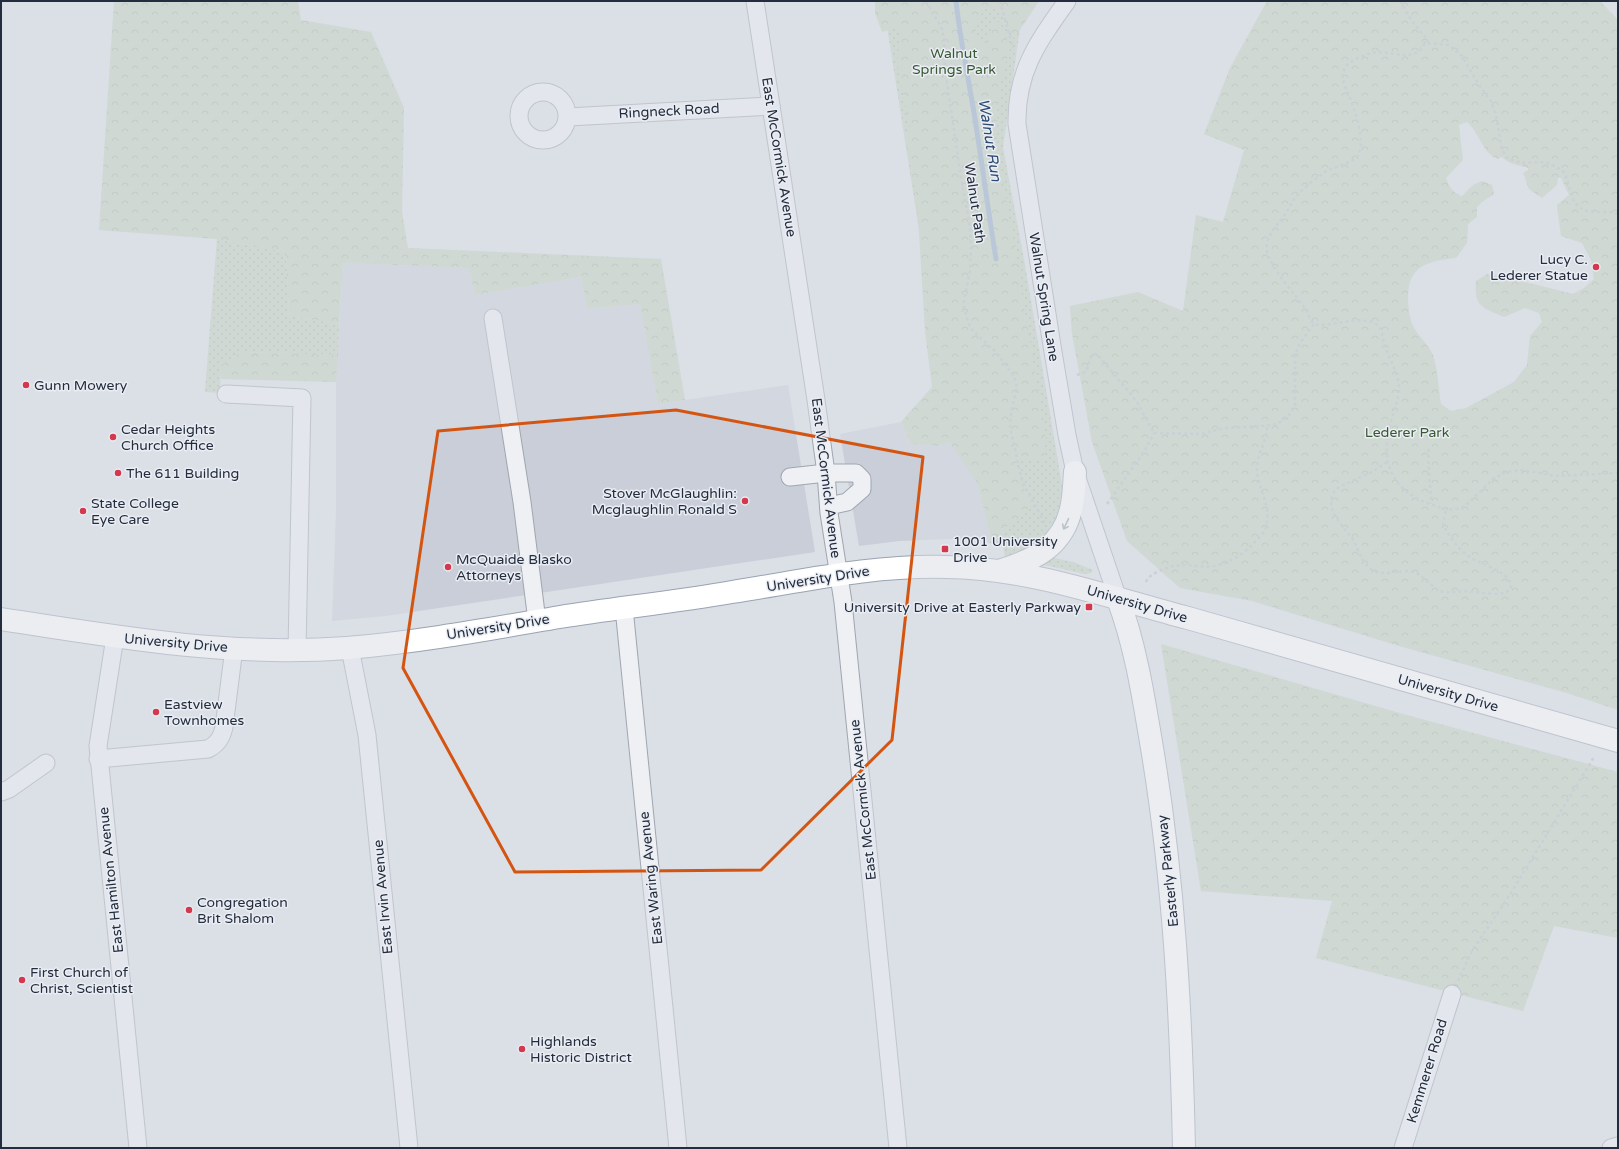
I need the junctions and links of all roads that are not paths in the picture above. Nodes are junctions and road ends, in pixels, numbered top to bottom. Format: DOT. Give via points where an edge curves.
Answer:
graph roads {
  1 [pos="755,1"];
  2 [pos="1067,1"];
  3 [pos="771,106"];
  4 [pos="568,117"];
  5 [pos="493,318"];
  6 [pos="226,394"];
  7 [pos="1075,472"];
  8 [pos="826,473"];
  9 [pos="790,477"];
  10 [pos="828,506"];
  11 [pos="999,571"];
  12 [pos="839,574"];
  13 [pos="1118,599"];
  14 [pos="624,608"];
  15 [pos="1,619"];
  16 [pos="537,621"];
  17 [pos="115,637"];
  18 [pos="234,648"];
  19 [pos="350,648"];
  20 [pos="298,650"];
  21 [pos="1618,741"];
  22 [pos="98,759"];
  23 [pos="46,763"];
  24 [pos="1,792"];
  25 [pos="1452,994"];
  26 [pos="1618,1146"];
  27 [pos="138,1148"];
  28 [pos="409,1148"];
  29 [pos="678,1148"];
  30 [pos="898,1148"];
  31 [pos="1184,1148"];
  32 [pos="1403,1148"];
  33 [pos="1611,1148"];
  1 -- 3 [label="street, East McCormick Avenue"];
  2 -- 7 [label="street, Walnut Spring Lane" via="1029,60 1017,113 1052,345"];
  3 -- 4 [label="street, Ringneck Road"];
  3 -- 8 [label="street, East McCormick Avenue"];
  5 -- 16 [label="street" via="522,502"];
  6 -- 20 [label="street" via="302,398"];
  7 -- 11 [label="main road, one-way" via="1071,511 1067,524 1058,537 1032,559"];
  7 -- 13 [label="street, Walnut Spring Lane"];
  8 -- 9 [label="street"];
  8 -- 10 [label="street, East McCormick Avenue"];
  8 -- 10 [label="street" via="856,473 863,484 862,489 847,502"];
  10 -- 12 [label="street, East McCormick Avenue"];
  11 -- 12 [label="main road, University Drive" via="946,567"];
  11 -- 13 [label="main road, University Drive" via="1051,580"];
  12 -- 14 [label="main road, University Drive"];
  12 -- 30 [label="street, East McCormick Avenue"];
  13 -- 21 [label="main road, University Drive"];
  13 -- 31 [label="main road, Easterly Parkway" via="1128,626 1147,717 1167,855 1182,1038"];
  14 -- 16 [label="main road, University Drive"];
  14 -- 29 [label="street, East Waring Avenue"];
  15 -- 17 [label="main road, University Drive"];
  16 -- 19 [label="main road, University Drive"];
  17 -- 18 [label="main road, University Drive"];
  17 -- 22 [label="street, East Hamilton Avenue" via="99,736"];
  18 -- 20 [label="main road, University Drive"];
  18 -- 22 [label="street" via="224,727 216,744 208,749"];
  19 -- 20 [label="main road, University Drive"];
  19 -- 28 [label="street, East Irvin Avenue" via="367,735"];
  22 -- 27 [label="street, East Hamilton Avenue"];
  23 -- 24 [label="street"];
  25 -- 32 [label="street, Kemmerer Road"];
  26 -- 33 [label="street"];
}
